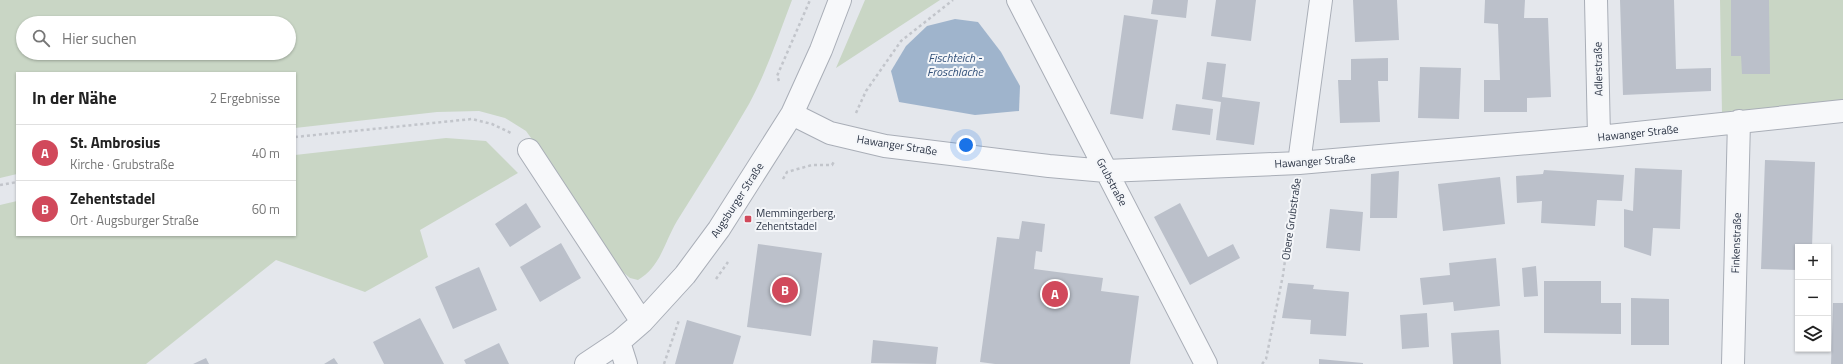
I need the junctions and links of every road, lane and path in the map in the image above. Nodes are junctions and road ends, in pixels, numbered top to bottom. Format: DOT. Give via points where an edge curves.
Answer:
graph roads {
  1 [pos="810,0"];
  2 [pos="840,0"];
  3 [pos="953,0"];
  4 [pos="1018,0"];
  5 [pos="1321,0"];
  6 [pos="1596,0"];
  7 [pos="777,76"];
  8 [pos="1843,111"];
  9 [pos="792,114"];
  10 [pos="1739,121"];
  11 [pos="846,136"];
  12 [pos="296,137"];
  13 [pos="1599,137"];
  14 [pos="529,150"];
  15 [pos="1299,163"];
  16 [pos="1106,171"];
  17 [pos="16,182"];
  18 [pos="0,184"];
  19 [pos="779,185"];
  20 [pos="732,256"];
  21 [pos="714,281"];
  22 [pos="680,318"];
  23 [pos="642,322"];
  24 [pos="619,342"];
  25 [pos="586,364"];
  26 [pos="626,364"];
  27 [pos="664,364"];
  28 [pos="1206,364"];
  29 [pos="1262,364"];
  30 [pos="1733,364"];
  1 -- 7 [label="path"];
  2 -- 9 [label="street, Augsburger Straße"];
  3 -- 11 [label="path" via="901,41 866,91"];
  4 -- 16 [label="street, Grubstraße"];
  5 -- 15 [label="street, Obere Grubstraße"];
  6 -- 13 [label="street, Adlerstraße"];
  8 -- 10 [label="street, Hawanger Straße"];
  9 -- 11 [label="street, Hawanger Straße" via="830,132"];
  9 -- 23 [label="street, Augsburger Straße" via="719,229 685,275"];
  10 -- 13 [label="street, Hawanger Straße"];
  10 -- 30 [label="street, Finkenstraße"];
  11 -- 16 [label="street, Hawanger Straße" via="885,146"];
  11 -- 19 [label="path" via="832,165 812,164 788,172"];
  12 -- 14 [label="path" via="472,119 492,124 513,134"];
  13 -- 15 [label="street, Hawanger Straße"];
  14 -- 23 [label="street"];
  15 -- 16 [label="street, Hawanger Straße"];
  15 -- 29 [label="path, Obere Grubstraße" via="1283,275 1266,359"];
  16 -- 28 [label="street, Grubstraße"];
  17 -- 18 [label="path"];
  20 -- 21 [label="path"];
  22 -- 27 [label="path"];
  23 -- 24 [label="street, Augsburger Straße"];
  24 -- 25 [label="street, Augsburger Straße"];
  24 -- 26 [label="street"];
}
